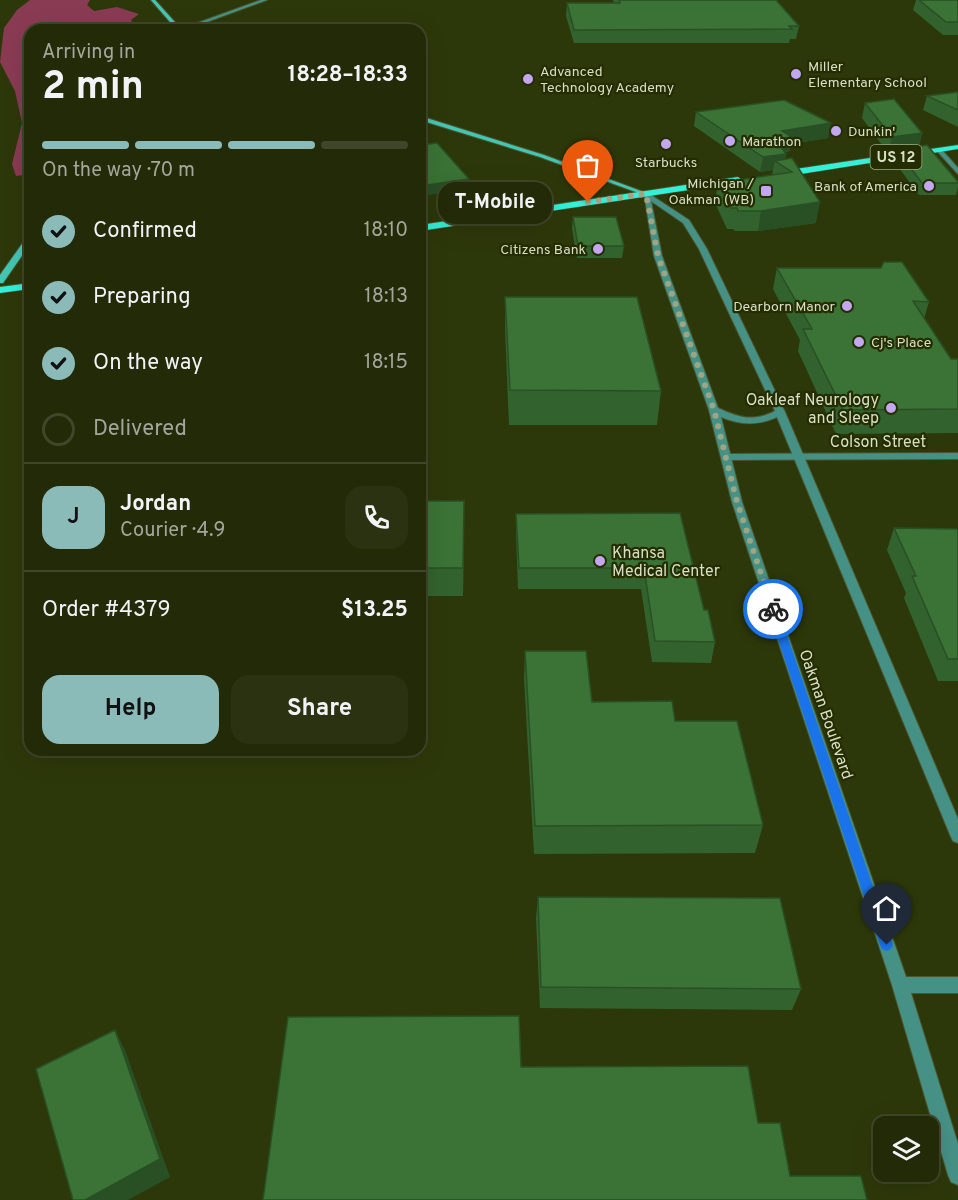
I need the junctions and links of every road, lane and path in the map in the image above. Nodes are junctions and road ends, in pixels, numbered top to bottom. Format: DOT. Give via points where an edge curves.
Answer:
graph roads {
  1 [pos="153,0"];
  2 [pos="265,0"];
  3 [pos="175,24"];
  4 [pos="197,24"];
  5 [pos="426,120"];
  6 [pos="958,147"];
  7 [pos="939,150"];
  8 [pos="958,172"];
  9 [pos="773,175"];
  10 [pos="744,179"];
  11 [pos="646,194"];
  12 [pos="426,227"];
  13 [pos="24,247"];
  14 [pos="0,281"];
  15 [pos="24,287"];
  16 [pos="0,290"];
  17 [pos="714,410"];
  18 [pos="780,412"];
  19 [pos="958,456"];
  20 [pos="726,457"];
  21 [pos="799,457"];
  22 [pos="958,837"];
  23 [pos="900,985"];
  24 [pos="958,985"];
  25 [pos="958,1175"];
  1 -- 3 [label="main road"];
  2 -- 4 [label="street"];
  5 -- 11 [label="main road"];
  6 -- 7 [label="main road, US 12"];
  7 -- 8 [label="street"];
  7 -- 9 [label="main road, US 12"];
  10 -- 11 [label="main road"];
  11 -- 12 [label="main road"];
  11 -- 17 [label="street, Oakman Boulevard" via="658,256"];
  11 -- 18 [label="street" via="686,222 703,249"];
  13 -- 14 [label="main road"];
  15 -- 16 [label="main road"];
  17 -- 18 [label="street" via="748,422 766,420"];
  17 -- 20 [label="street, Oakman Boulevard"];
  18 -- 21 [label="street"];
  19 -- 21 [label="street, Colson Street"];
  20 -- 21 [label="street, Colson Street"];
  20 -- 23 [label="street, Oakman Boulevard" via="737,502"];
  21 -- 22 [label="street"];
  23 -- 24 [label="street"];
  23 -- 25 [label="street, Oakman Boulevard"];
}
